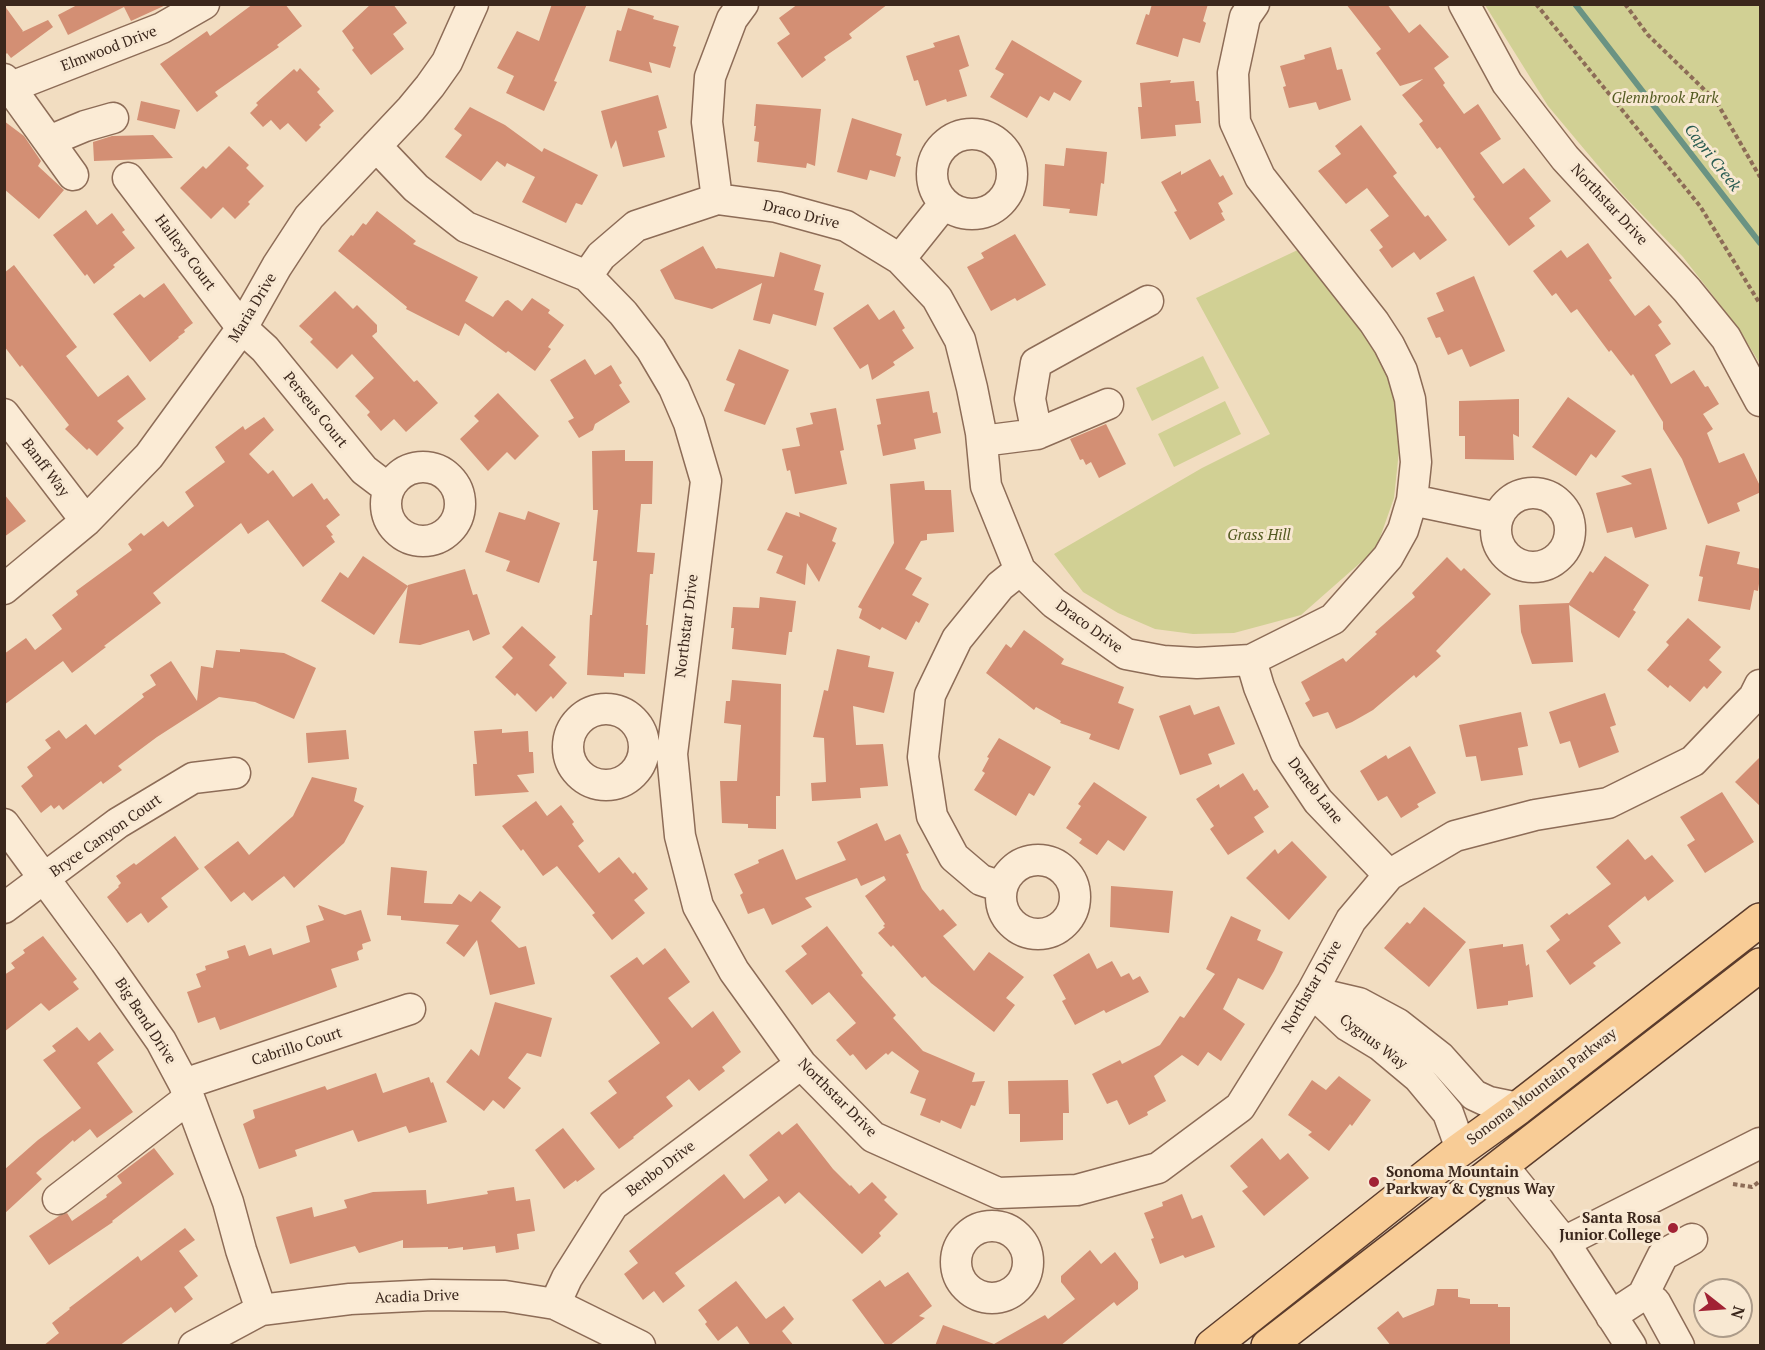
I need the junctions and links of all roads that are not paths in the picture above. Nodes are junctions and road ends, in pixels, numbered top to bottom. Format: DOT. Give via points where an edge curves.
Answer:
graph roads {
  1 [pos="204,4"];
  2 [pos="473,4"];
  3 [pos="743,4"];
  4 [pos="1254,4"];
  5 [pos="1464,4"];
  6 [pos="8,83"];
  7 [pos="113,118"];
  8 [pos="49,141"];
  9 [pos="376,146"];
  10 [pos="73,175"];
  11 [pos="128,178"];
  12 [pos="717,199"];
  13 [pos="944,204"];
  14 [pos="900,259"];
  15 [pos="587,276"];
  16 [pos="1148,301"];
  17 [pos="242,328"];
  18 [pos="1761,401"];
  19 [pos="1108,404"];
  20 [pos="4,414"];
  21 [pos="1036,434"];
  22 [pos="982,441"];
  23 [pos="389,489"];
  24 [pos="1412,500"];
  25 [pos="1498,518"];
  26 [pos="86,521"];
  27 [pos="1020,570"];
  28 [pos="4,589"];
  29 [pos="1251,660"];
  30 [pos="1761,685"];
  31 [pos="235,773"];
  32 [pos="4,824"];
  33 [pos="1389,875"];
  34 [pos="44,879"];
  35 [pos="1002,886"];
  36 [pos="4,908"];
  37 [pos="1761,920"];
  38 [pos="1761,965"];
  39 [pos="1669,991"];
  40 [pos="1312,992"];
  41 [pos="410,1009"];
  42 [pos="801,1064"];
  43 [pos="186,1091"];
  44 [pos="1518,1108"];
  45 [pos="1761,1143"];
  46 [pos="1461,1149"];
  47 [pos="1502,1165"];
  48 [pos="998,1193"];
  49 [pos="58,1199"];
  50 [pos="996,1226"];
  51 [pos="1692,1239"];
  52 [pos="1564,1242"];
  53 [pos="1643,1295"];
  54 [pos="555,1304"];
  55 [pos="261,1310"];
  56 [pos="1611,1316"];
  57 [pos="194,1346"];
  58 [pos="640,1346"];
  59 [pos="1212,1346"];
  60 [pos="1268,1346"];
  61 [pos="1631,1346"];
  62 [pos="1680,1346"];
  1 -- 6 [label="street, Elmwood Drive" via="162,28"];
  2 -- 9 [label="street, Maria Drive" via="447,62"];
  3 -- 12 [label="street" via="732,19 710,77 707,122"];
  4 -- 24 [label="street, Draco Drive" via="1245,17 1233,73 1235,122 1260,177 1374,322 1402,370 1410,399 1416,462"];
  5 -- 18 [label="street, Northstar Drive" via="1507,83 1565,158 1726,338"];
  6 -- 8 [label="street"];
  7 -- 8 [label="street"];
  8 -- 10 [label="street"];
  9 -- 15 [label="street, Northstar Drive" via="416,188 466,227"];
  9 -- 17 [label="street, Maria Drive" via="309,217"];
  11 -- 17 [label="street, Halleys Court"];
  12 -- 14 [label="street, Draco Drive" via="777,207 846,226"];
  12 -- 15 [label="street, Draco Drive" via="636,226 601,256"];
  13 -- 14 [label="street"];
  14 -- 22 [label="street, Draco Drive" via="937,298 960,340"];
  15 -- 42 [label="street, Northstar Drive" via="651,349 674,388 706,481 658,753 698,906 734,971"];
  16 -- 21 [label="street" via="1036,363 1030,399"];
  17 -- 23 [label="street, Perseus Court" via="265,349 364,470"];
  17 -- 26 [label="street, Maria Drive" via="149,456"];
  19 -- 21 [label="street"];
  20 -- 26 [label="street, Banff Way"];
  21 -- 22 [label="street"];
  22 -- 27 [label="street, Draco Drive" via="986,486"];
  24 -- 25 [label="street"];
  24 -- 29 [label="street, Draco Drive" via="1403,530 1388,557 1333,619"];
  26 -- 28 [label="street, Maria Drive"];
  27 -- 29 [label="street, Draco Drive" via="1054,603 1126,654 1197,663"];
  27 -- 35 [label="street" via="1000,586 957,639 930,695 923,757 932,816 954,857 981,880"];
  29 -- 33 [label="street, Deneb Lane" via="1286,753 1318,801"];
  30 -- 33 [label="street, Northstar Drive" via="1693,761 1608,803 1535,814 1455,836"];
  31 -- 34 [label="street, Bryce Canyon Court" via="193,778 118,823"];
  32 -- 34 [label="street, Big Bend Drive"];
  33 -- 40 [label="street, Northstar Drive" via="1351,920"];
  34 -- 36 [label="street, Bryce Canyon Court"];
  34 -- 43 [label="street, Big Bend Drive" via="161,1041"];
  37 -- 39 [label="main road, Sonoma Mountain Parkway"];
  38 -- 47 [label="main road"];
  39 -- 44 [label="main road, Sonoma Mountain Parkway"];
  39 -- 47 [label="main road" via="1520,1128"];
  40 -- 44 [label="street, Cygnus Way" via="1359,1003 1398,1024 1440,1056 1474,1095"];
  40 -- 46 [label="street, Cygnus Way" via="1348,1026 1419,1077 1448,1113"];
  40 -- 48 [label="street, Northstar Drive" via="1240,1107 1158,1168 1077,1190"];
  41 -- 43 [label="street, Cabrillo Court"];
  42 -- 48 [label="street, Northstar Drive" via="873,1137"];
  42 -- 54 [label="street, Benbo Drive" via="613,1205"];
  43 -- 49 [label="street, Cabrillo Court"];
  43 -- 55 [label="street, Big Bend Drive" via="228,1202"];
  44 -- 46 [label="main road, Sonoma Mountain Parkway"];
  45 -- 52 [label="street"];
  46 -- 47 [label="main road"];
  46 -- 59 [label="main road, Sonoma Mountain Parkway"];
  47 -- 52 [label="street"];
  47 -- 60 [label="main road"];
  48 -- 50 [label="street"];
  51 -- 53 [label="street" via="1663,1255"];
  52 -- 56 [label="street"];
  53 -- 56 [label="street"];
  53 -- 62 [label="street" via="1655,1302"];
  54 -- 55 [label="street, Acadia Drive" via="505,1296 432,1295 350,1299"];
  54 -- 58 [label="street, Acadia Drive"];
  55 -- 57 [label="street, Acadia Drive"];
  56 -- 61 [label="street"];
}
